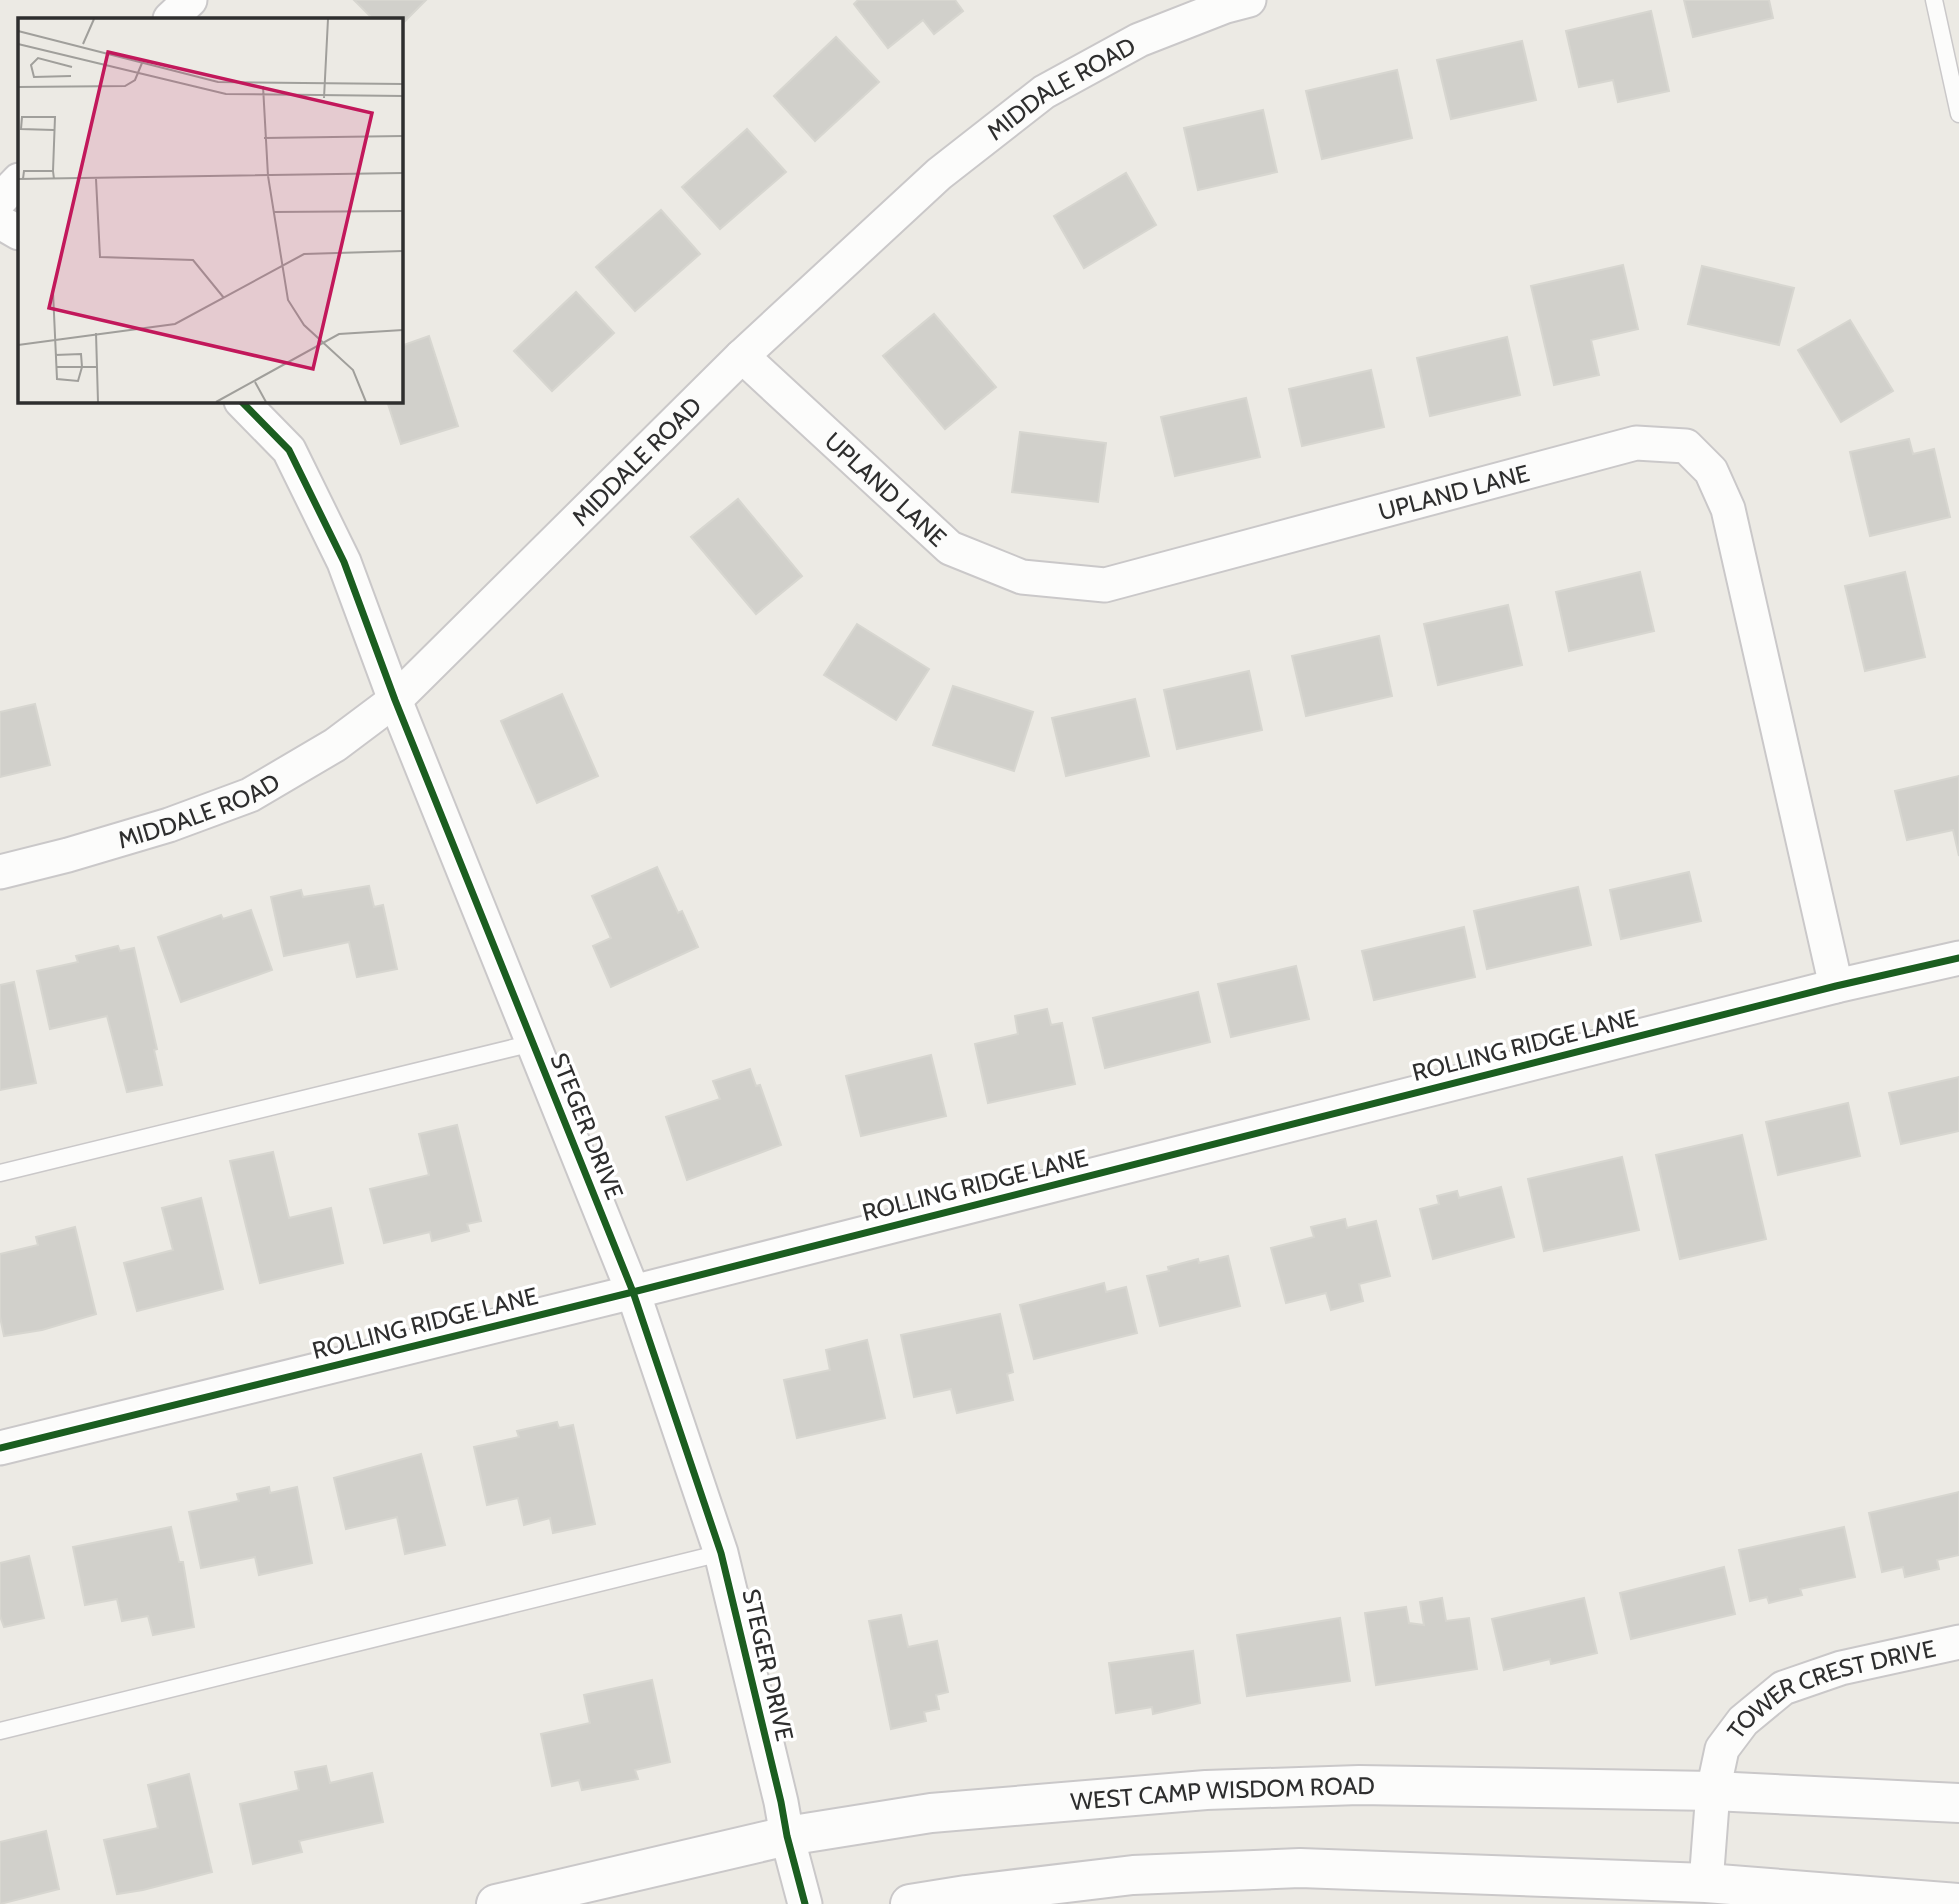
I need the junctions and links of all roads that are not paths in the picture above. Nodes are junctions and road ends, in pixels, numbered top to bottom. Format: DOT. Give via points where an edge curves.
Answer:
graph roads {
  1 [pos="190,0"];
  2 [pos="1248,0"];
  3 [pos="1934,0"];
  4 [pos="171,18"];
  5 [pos="1959,114"];
  6 [pos="18,181"];
  7 [pos="0,200"];
  8 [pos="0,222"];
  9 [pos="18,232"];
  10 [pos="742,356"];
  11 [pos="242,402"];
  12 [pos="395,700"];
  13 [pos="0,872"];
  14 [pos="1959,958"];
  15 [pos="1836,986"];
  16 [pos="533,1043"];
  17 [pos="0,1173"];
  18 [pos="633,1292"];
  19 [pos="0,1448"];
  20 [pos="721,1553"];
  21 [pos="1959,1642"];
  22 [pos="0,1731"];
  23 [pos="1713,1791"];
  24 [pos="1959,1803"];
  25 [pos="787,1836"];
  26 [pos="1706,1883"];
  27 [pos="1959,1903"];
  28 [pos="496,1904"];
  29 [pos="805,1904"];
  30 [pos="910,1904"];
  1 -- 4 [label="street"];
  2 -- 10 [label="street, MIDDALE ROAD" via="1139,40 1044,92 939,174"];
  3 -- 5 [label="lane"];
  6 -- 7 [label="street"];
  8 -- 9 [label="street"];
  10 -- 12 [label="street, MIDDALE ROAD"];
  10 -- 15 [label="street, UPLAND LANE" via="950,548 1022,577 1105,584 1636,443 1686,446 1711,471 1728,509"];
  11 -- 12 [label="street, STEGER DRIVE" via="289,450 344,562"];
  12 -- 13 [label="street, MIDDALE ROAD" via="335,745 250,795 169,825"];
  12 -- 16 [label="street, STEGER DRIVE"];
  14 -- 15 [label="street, ROLLING RIDGE LANE"];
  15 -- 18 [label="street, ROLLING RIDGE LANE"];
  16 -- 17 [label="lane"];
  16 -- 18 [label="street, STEGER DRIVE"];
  18 -- 19 [label="street, ROLLING RIDGE LANE"];
  18 -- 20 [label="street, STEGER DRIVE"];
  20 -- 22 [label="lane"];
  20 -- 25 [label="street, STEGER DRIVE"];
  21 -- 23 [label="street, TOWER CREST DRIVE" via="1841,1668 1783,1688 1743,1721 1722,1749"];
  23 -- 24 [label="main road, WEST CAMP WISDOM ROAD"];
  23 -- 25 [label="main road, WEST CAMP WISDOM ROAD" via="1359,1785 1206,1790 930,1813"];
  23 -- 26 [label="street, TOWER CREST DRIVE"];
  25 -- 28 [label="main road, WEST CAMP WISDOM ROAD"];
  25 -- 29 [label="street, STEGER DRIVE"];
  26 -- 27 [label="main road"];
  26 -- 30 [label="main road" via="1300,1868 1133,1875"];
}
